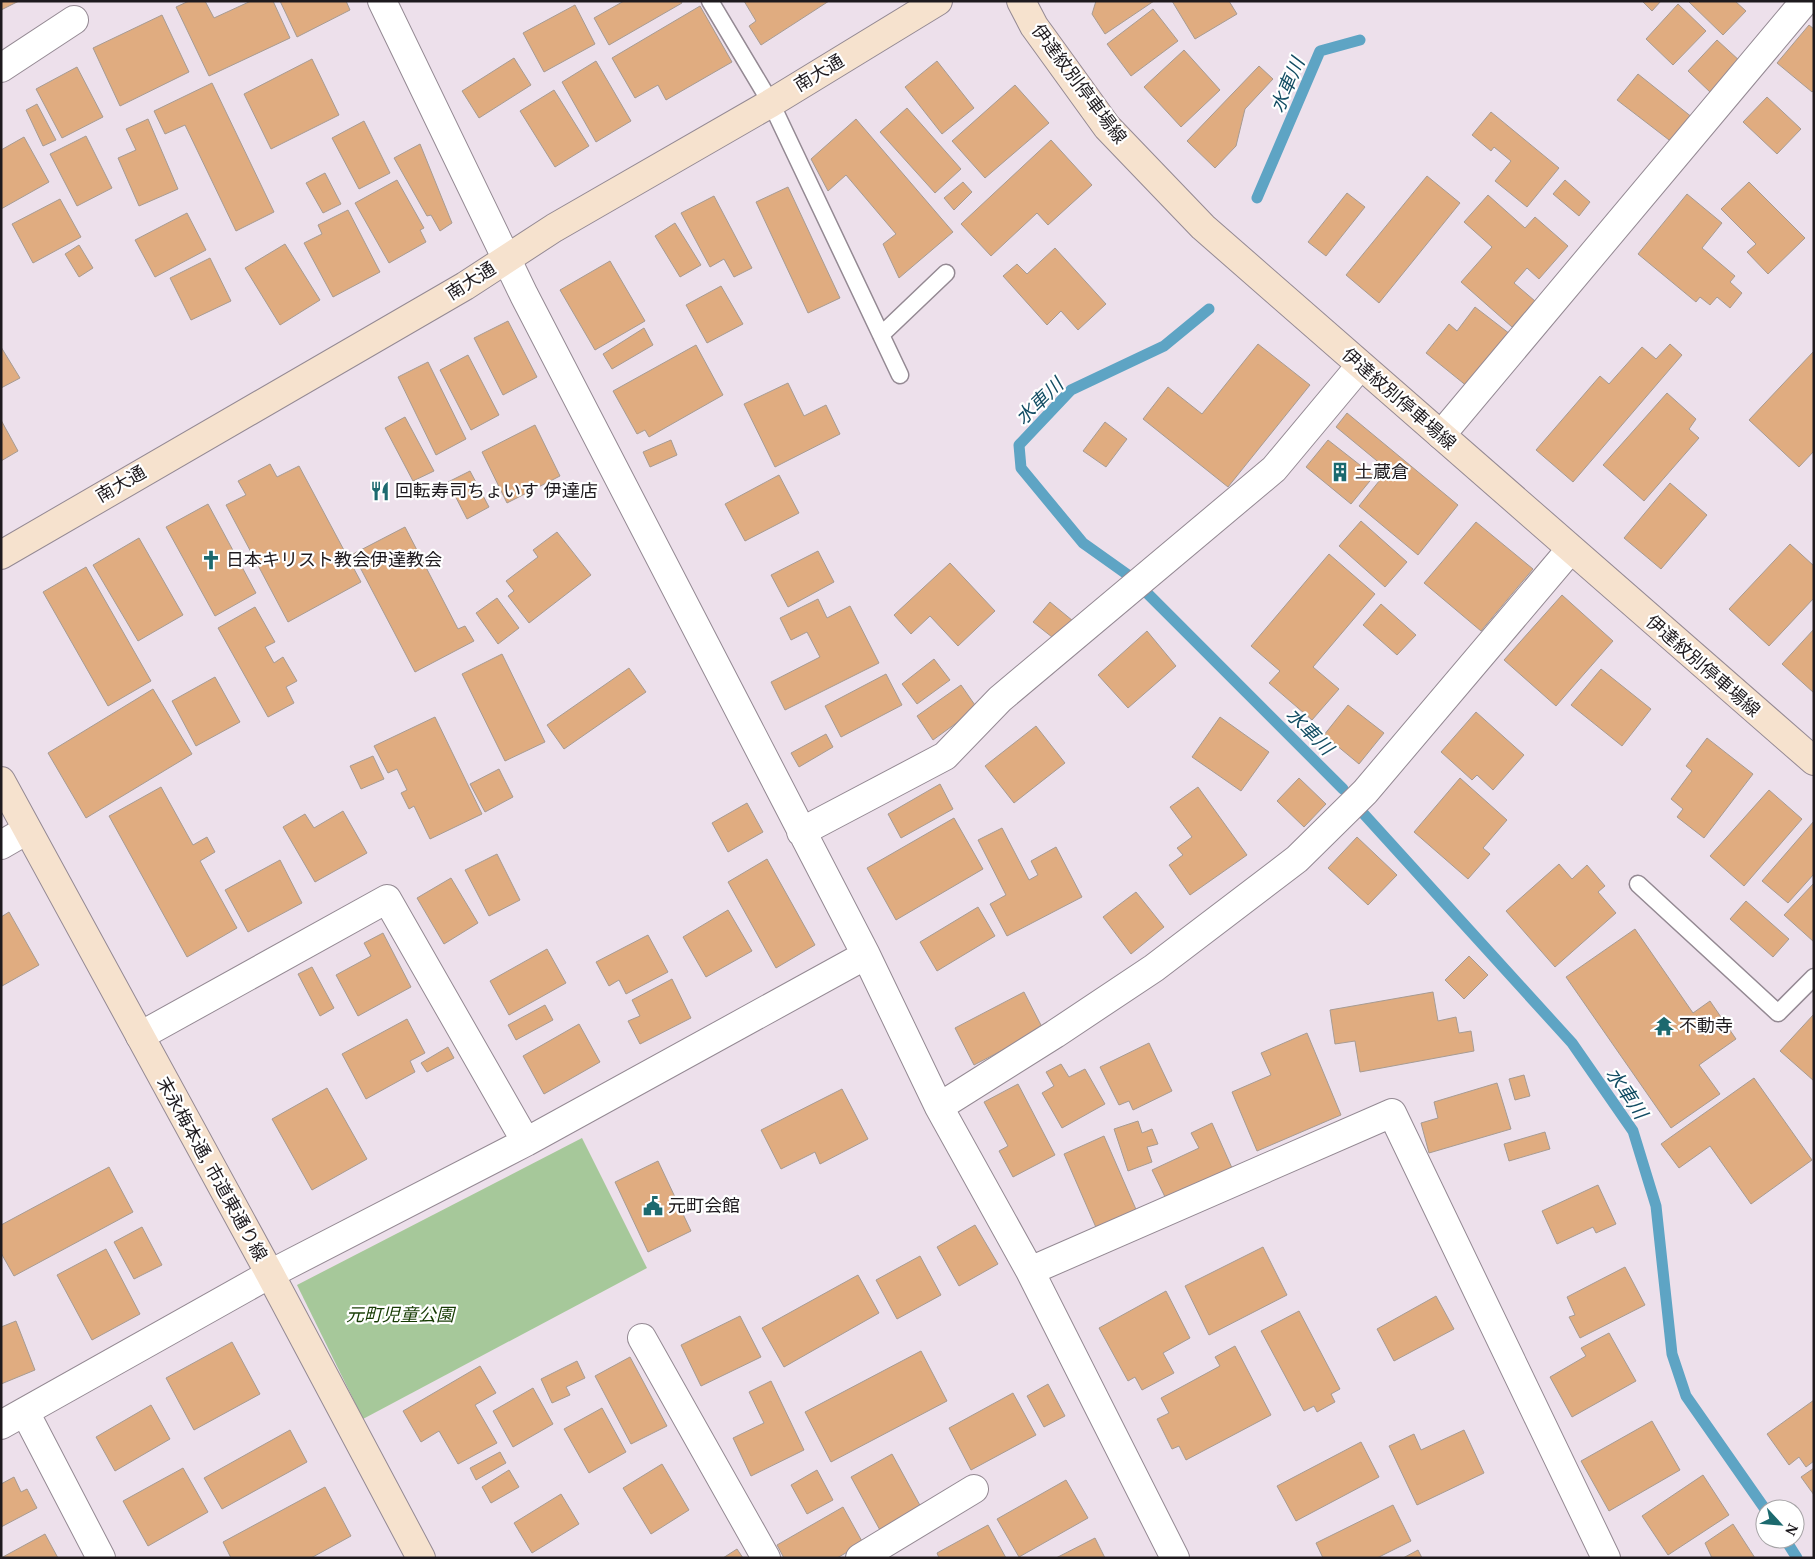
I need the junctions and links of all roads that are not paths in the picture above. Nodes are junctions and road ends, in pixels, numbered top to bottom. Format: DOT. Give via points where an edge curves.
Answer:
graph roads {
  1 [pos="382,1"];
  2 [pos="710,1"];
  3 [pos="938,1"];
  4 [pos="1021,1"];
  5 [pos="1805,1"];
  6 [pos="74,20"];
  7 [pos="1,68"];
  8 [pos="771,103"];
  9 [pos="507,258"];
  10 [pos="946,273"];
  11 [pos="881,334"];
  12 [pos="1360,366"];
  13 [pos="900,375"];
  14 [pos="1441,434"];
  15 [pos="1570,550"];
  16 [pos="1,555"];
  17 [pos="1814,761"];
  18 [pos="1,781"];
  19 [pos="28,830"];
  20 [pos="801,832"];
  21 [pos="1,845"];
  22 [pos="1638,884"];
  23 [pos="866,955"];
  24 [pos="1814,977"];
  25 [pos="140,1036"];
  26 [pos="939,1107"];
  27 [pos="526,1142"];
  28 [pos="1030,1271"];
  29 [pos="270,1274"];
  30 [pos="642,1338"];
  31 [pos="25,1412"];
  32 [pos="1,1424"];
  33 [pos="974,1489"];
  34 [pos="101,1558"];
  35 [pos="421,1558"];
  36 [pos="766,1558"];
  37 [pos="860,1558"];
  38 [pos="1175,1558"];
  39 [pos="1606,1558"];
  1 -- 9 [label="street"];
  2 -- 8 [label="lane"];
  3 -- 8 [label="street, 南大通"];
  4 -- 12 [label="street, 伊達紋別停車場線" via="1034,26 1107,127 1203,228"];
  5 -- 14 [label="street"];
  6 -- 7 [label="street"];
  8 -- 9 [label="street, 南大通"];
  8 -- 11 [label="lane"];
  9 -- 16 [label="street, 南大通" via="456,291"];
  9 -- 20 [label="street"];
  10 -- 11 [label="lane"];
  11 -- 13 [label="lane"];
  12 -- 14 [label="street, 伊達紋別停車場線"];
  12 -- 20 [label="street" via="1274,469 1000,699 945,756"];
  14 -- 15 [label="street, 伊達紋別停車場線"];
  15 -- 17 [label="street, 伊達紋別停車場線"];
  15 -- 26 [label="street" via="1365,792 1297,859 1154,968"];
  18 -- 19 [label="street, 末永梅本通, 市道東通り線"];
  19 -- 21 [label="street"];
  19 -- 25 [label="street, 末永梅本通, 市道東通り線"];
  20 -- 23 [label="street"];
  22 -- 24 [label="lane" via="1778,1013"];
  23 -- 26 [label="street"];
  23 -- 27 [label="street"];
  25 -- 27 [label="street" via="386,899"];
  25 -- 29 [label="street, 末永梅本通, 市道東通り線"];
  26 -- 28 [label="street"];
  27 -- 29 [label="street"];
  28 -- 38 [label="street"];
  28 -- 39 [label="street" via="1392,1113"];
  29 -- 31 [label="street"];
  29 -- 35 [label="street, 末永梅本通, 市道東通り線"];
  30 -- 36 [label="street"];
  31 -- 32 [label="street"];
  31 -- 34 [label="street"];
  33 -- 37 [label="street"];
}
